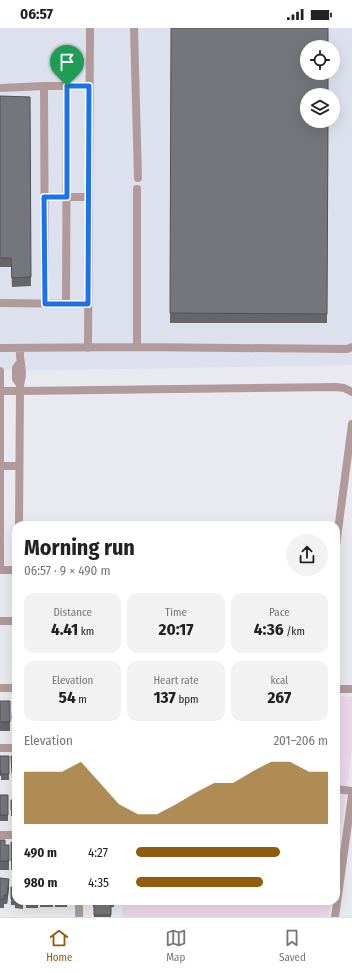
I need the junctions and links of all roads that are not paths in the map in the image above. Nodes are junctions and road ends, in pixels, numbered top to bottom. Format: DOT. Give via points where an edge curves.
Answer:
graph roads {
  1 [pos="90,28"];
  2 [pos="134,28"];
  3 [pos="44,86"];
  4 [pos="67,86"];
  5 [pos="89,86"];
  6 [pos="0,88"];
  7 [pos="138,178"];
  8 [pos="137,189"];
  9 [pos="44,197"];
  10 [pos="67,197"];
  11 [pos="88,197"];
  12 [pos="0,303"];
  13 [pos="45,304"];
  14 [pos="66,304"];
  15 [pos="88,304"];
  16 [pos="137,347"];
  17 [pos="352,347"];
  18 [pos="0,348"];
  19 [pos="20,348"];
  20 [pos="88,348"];
  21 [pos="0,370"];
  22 [pos="20,387"];
  23 [pos="1,391"];
  24 [pos="352,392"];
  25 [pos="352,424"];
  26 [pos="0,466"];
  27 [pos="19,466"];
  28 [pos="19,521"];
  29 [pos="339,521"];
  30 [pos="0,570"];
  31 [pos="12,570"];
  32 [pos="0,621"];
  33 [pos="12,621"];
  34 [pos="0,688"];
  35 [pos="12,688"];
  36 [pos="340,689"];
  37 [pos="352,689"];
  38 [pos="0,748"];
  39 [pos="12,748"];
  40 [pos="340,790"];
  41 [pos="352,792"];
  42 [pos="352,795"];
  43 [pos="0,835"];
  44 [pos="12,835"];
  45 [pos="349,844"];
  46 [pos="340,881"];
  47 [pos="79,905"];
  48 [pos="336,905"];
  49 [pos="79,917"];
  50 [pos="335,917"];
  1 -- 5 [label="street"];
  2 -- 7 [label="street"];
  3 -- 4 [label="street"];
  3 -- 6 [label="street"];
  3 -- 9 [label="street"];
  4 -- 5 [label="street"];
  4 -- 10 [label="street"];
  5 -- 11 [label="street"];
  8 -- 16 [label="street"];
  9 -- 10 [label="street"];
  9 -- 13 [label="street"];
  10 -- 11 [label="street"];
  10 -- 14 [label="street"];
  11 -- 15 [label="street"];
  12 -- 13 [label="street"];
  13 -- 14 [label="street"];
  14 -- 15 [label="street"];
  15 -- 20 [label="street"];
  16 -- 17 [label="street"];
  16 -- 20 [label="street"];
  18 -- 19 [label="street"];
  19 -- 20 [label="street"];
  19 -- 22 [label="street" via="19,364 16,368 16,378"];
  21 -- 23 [label="street"];
  22 -- 23 [label="street"];
  22 -- 24 [label="street" via="344,388"];
  22 -- 27 [label="street"];
  23 -- 26 [label="street"];
  25 -- 29 [label="street"];
  26 -- 27 [label="street"];
  26 -- 30 [label="street"];
  27 -- 28 [label="street"];
  30 -- 31 [label="street"];
  32 -- 33 [label="street"];
  34 -- 35 [label="street"];
  36 -- 37 [label="street"];
  38 -- 39 [label="street"];
  40 -- 41 [label="street"];
  42 -- 45 [label="street"];
  43 -- 44 [label="street"];
  45 -- 46 [label="street"];
  47 -- 49 [label="street"];
  48 -- 50 [label="street"];
}
